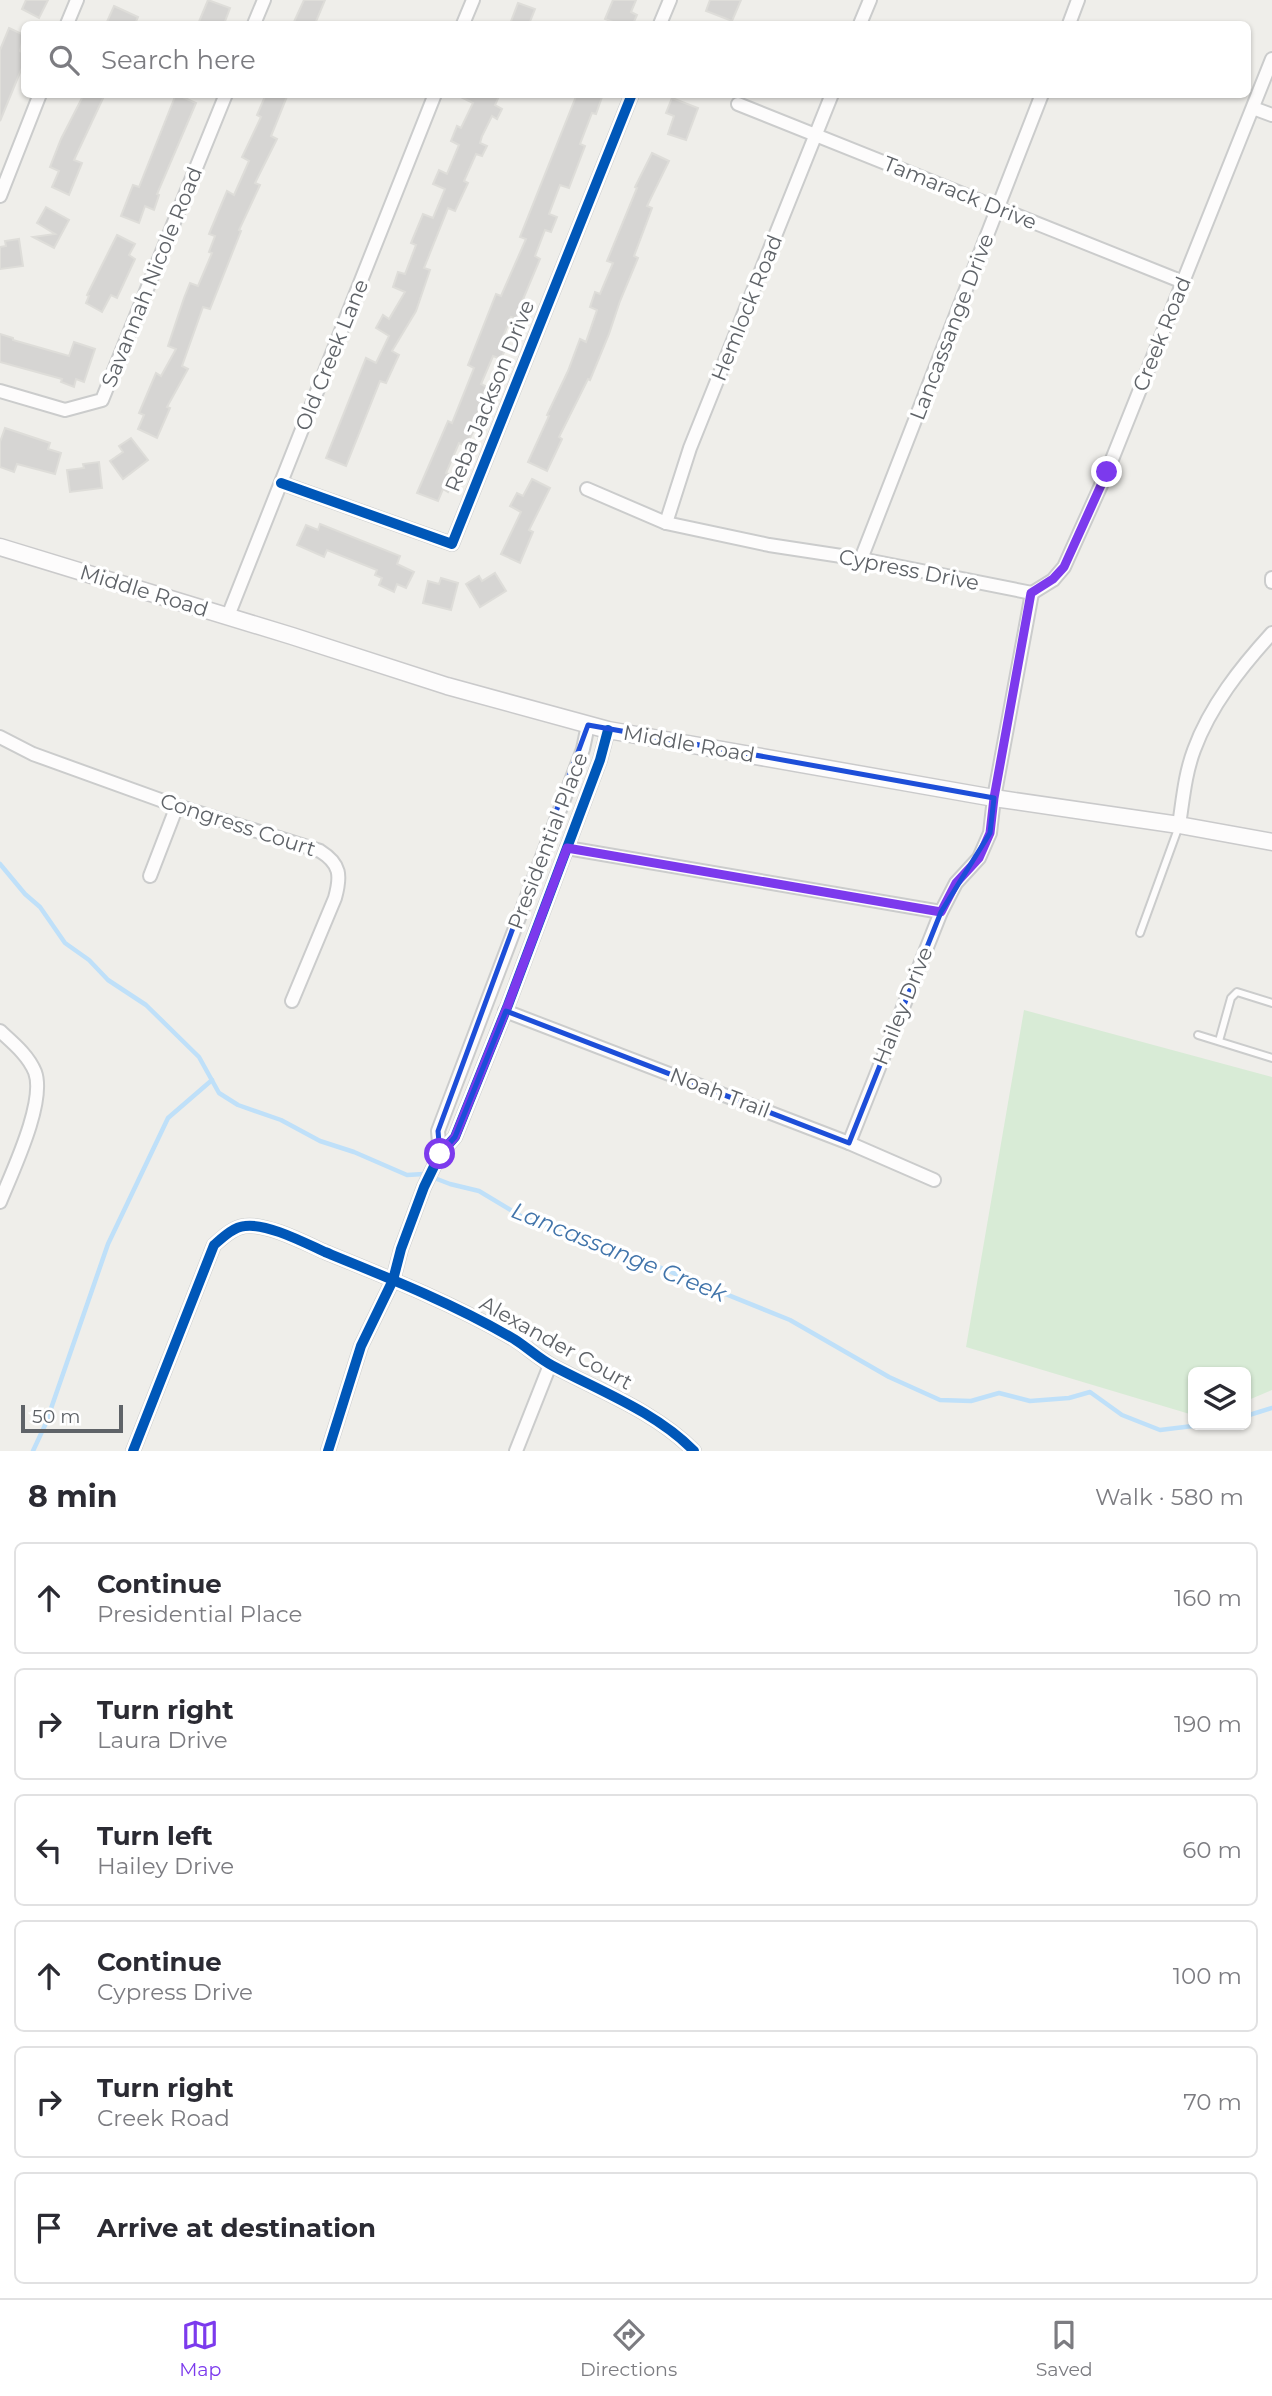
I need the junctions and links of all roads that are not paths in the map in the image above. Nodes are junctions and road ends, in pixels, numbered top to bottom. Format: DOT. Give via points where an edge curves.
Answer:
graph roads {
  1 [pos="77,0"];
  2 [pos="264,0"];
  3 [pos="473,0"];
  4 [pos="670,0"];
  5 [pos="870,0"];
  6 [pos="1078,0"];
  7 [pos="68,21"];
  8 [pos="255,21"];
  9 [pos="464,21"];
  10 [pos="661,21"];
  11 [pos="861,21"];
  12 [pos="1070,21"];
  13 [pos="1272,59"];
  14 [pos="38,98"];
  15 [pos="224,98"];
  16 [pos="433,98"];
  17 [pos="630,98"];
  18 [pos="830,98"];
  19 [pos="1040,98"];
  20 [pos="738,104"];
  21 [pos="1253,108"];
  22 [pos="1272,115"];
  23 [pos="816,135"];
  24 [pos="0,195"];
  25 [pos="998,209"];
  26 [pos="1183,282"];
  27 [pos="0,391"];
  28 [pos="281,483"];
  29 [pos="587,489"];
  30 [pos="666,523"];
  31 [pos="1,550"];
  32 [pos="861,559"];
  33 [pos="1031,593"];
  34 [pos="228,616"];
  35 [pos="1272,633"];
  36 [pos="588,725"];
  37 [pos="608,730"];
  38 [pos="0,737"];
  39 [pos="994,798"];
  40 [pos="177,806"];
  41 [pos="1180,825"];
  42 [pos="1272,842"];
  43 [pos="567,848"];
  44 [pos="150,876"];
  45 [pos="941,912"];
  46 [pos="1140,933"];
  47 [pos="292,1001"];
  48 [pos="1272,1003"];
  49 [pos="505,1011"];
  50 [pos="0,1031"];
  51 [pos="1198,1035"];
  52 [pos="1219,1041"];
  53 [pos="1272,1058"];
  54 [pos="849,1143"];
  55 [pos="440,1154"];
  56 [pos="933,1180"];
  57 [pos="0,1202"];
  58 [pos="393,1280"];
  59 [pos="551,1365"];
  60 [pos="133,1451"];
  61 [pos="328,1451"];
  62 [pos="516,1451"];
  63 [pos="694,1451"];
  1 -- 7 [label="street"];
  2 -- 8 [label="street"];
  3 -- 9 [label="street"];
  4 -- 10 [label="street"];
  5 -- 11 [label="street"];
  6 -- 12 [label="street"];
  13 -- 21 [label="street, Creek Road"];
  14 -- 24 [label="street"];
  15 -- 27 [label="street, Savannah Nicole Road" via="102,400 65,410"];
  16 -- 28 [label="street, Old Creek Lane"];
  17 -- 28 [label="street, Reba Jackson Drive" via="452,544"];
  18 -- 23 [label="street, Hemlock Road"];
  19 -- 25 [label="street, Lancassange Drive"];
  20 -- 23 [label="street, Tamarack Drive"];
  21 -- 22 [label="street"];
  21 -- 26 [label="street, Creek Road"];
  23 -- 25 [label="street, Tamarack Drive"];
  23 -- 30 [label="street, Hemlock Road" via="690,448"];
  25 -- 26 [label="street, Tamarack Drive"];
  25 -- 32 [label="street, Lancassange Drive"];
  26 -- 33 [label="street, Creek Road" via="1064,567"];
  28 -- 34 [label="street, Old Creek Lane"];
  29 -- 30 [label="street, Cypress Drive"];
  30 -- 32 [label="street, Cypress Drive"];
  31 -- 34 [label="main road, Middle Road"];
  32 -- 33 [label="street, Cypress Drive"];
  33 -- 39 [label="street"];
  34 -- 36 [label="main road, Middle Road" via="447,686"];
  35 -- 41 [label="street" via="1239,670 1205,726 1186,775"];
  36 -- 37 [label="main road, Middle Road"];
  36 -- 55 [label="street, Presidential Place" via="579,762 438,1131"];
  37 -- 39 [label="main road, Middle Road"];
  37 -- 43 [label="street, Presidential Place"];
  38 -- 40 [label="street, Congress Court" via="33,754"];
  39 -- 41 [label="main road, Middle Road"];
  39 -- 45 [label="street, Hailey Drive" via="990,833 979,858 956,883"];
  40 -- 44 [label="street"];
  40 -- 47 [label="street, Congress Court" via="320,851 336,866 340,880 335,898"];
  41 -- 42 [label="main road, Middle Road"];
  41 -- 46 [label="lane"];
  43 -- 45 [label="street"];
  43 -- 49 [label="street, Presidential Place"];
  45 -- 54 [label="street, Hailey Drive"];
  48 -- 52 [label="lane" via="1237,992 1231,998"];
  49 -- 54 [label="street, Noah Trail"];
  49 -- 55 [label="street, Presidential Place" via="455,1137"];
  50 -- 57 [label="street" via="21,1051 36,1075 32,1122"];
  51 -- 52 [label="lane"];
  52 -- 53 [label="lane"];
  54 -- 56 [label="street, Noah Trail"];
  55 -- 58 [label="street, Presidential Place"];
  58 -- 59 [label="street, Alexander Court" via="517,1341"];
  58 -- 60 [label="street, Alexander Court" via="267,1229 244,1226 228,1233 214,1245"];
  58 -- 61 [label="street, Presidential Place" via="361,1346"];
  59 -- 62 [label="street"];
  59 -- 63 [label="street, Alexander Court" via="670,1429"];
}
